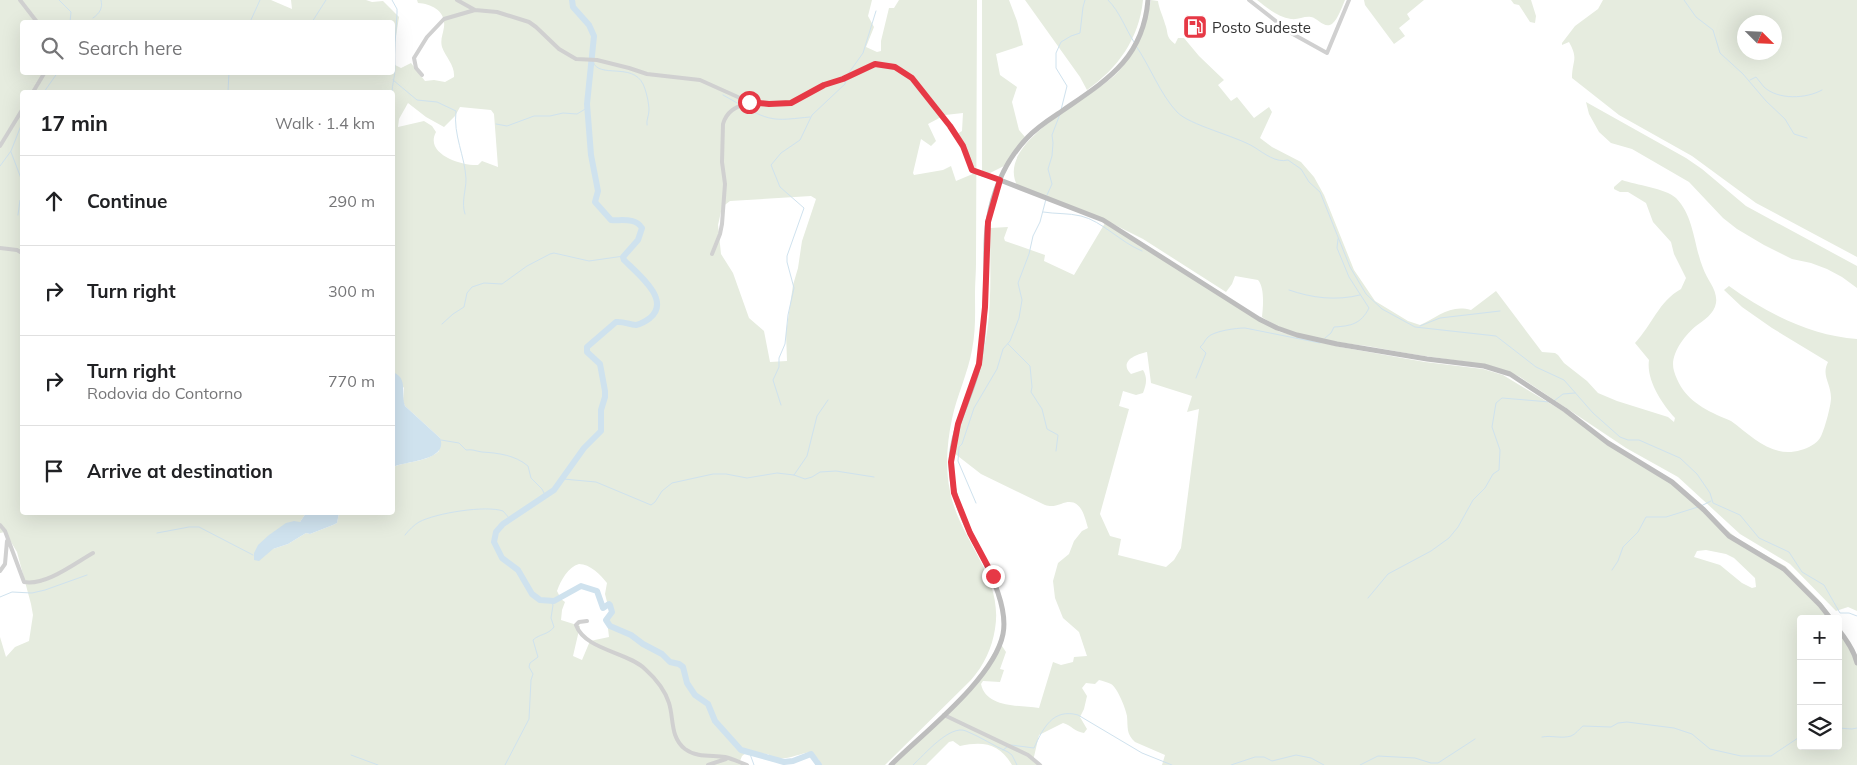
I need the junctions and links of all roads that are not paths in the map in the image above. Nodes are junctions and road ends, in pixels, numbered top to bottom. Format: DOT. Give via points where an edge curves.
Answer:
graph roads {
  1 [pos="20,0"];
  2 [pos="457,0"];
  3 [pos="1148,0"];
  4 [pos="1249,0"];
  5 [pos="1349,0"];
  6 [pos="475,10"];
  7 [pos="35,20"];
  8 [pos="43,75"];
  9 [pos="422,75"];
  10 [pos="34,90"];
  11 [pos="749,102"];
  12 [pos="20,113"];
  13 [pos="0,146"];
  14 [pos="1000,180"];
  15 [pos="0,248"];
  16 [pos="20,252"];
  17 [pos="712,254"];
  18 [pos="0,525"];
  19 [pos="7,539"];
  20 [pos="93,553"];
  21 [pos="0,571"];
  22 [pos="1828,615"];
  23 [pos="587,621"];
  24 [pos="1842,634"];
  25 [pos="1857,663"];
  26 [pos="944,715"];
  27 [pos="728,758"];
  28 [pos="708,765"];
  29 [pos="747,765"];
  30 [pos="891,765"];
  31 [pos="1040,765"];
  1 -- 7 [label="street"];
  2 -- 6 [label="street"];
  3 -- 14 [label="street" via="1139,38 1120,67 1101,85 1027,137"];
  4 -- 5 [label="street" via="1327,53"];
  6 -- 9 [label="street" via="444,19 427,37 414,58"];
  6 -- 11 [label="street" via="525,20 565,53 576,58 597,60 647,74 700,80"];
  8 -- 10 [label="street"];
  11 -- 14 [label="street" via="791,103 875,64 895,67 912,78 950,126 963,146 972,170"];
  11 -- 17 [label="street" via="730,111 724,118 722,224"];
  12 -- 13 [label="street"];
  14 -- 22 [label="street" via="1103,220 1277,328 1337,344 1484,366 1510,374 1608,443 1672,482 1729,536 1784,569"];
  14 -- 26 [label="street" via="988,222 979,364 958,424 951,462 954,493 970,533 993,576 1004,617 1003,635 984,672"];
  15 -- 16 [label="street"];
  18 -- 19 [label="street"];
  19 -- 20 [label="street" via="24,582 31,583 59,573"];
  19 -- 21 [label="street" via="5,564"];
  23 -- 27 [label="street" via="576,625 578,630 601,648 638,663 660,685 669,704 673,730 682,746 699,755"];
  24 -- 25 [label="street"];
  26 -- 30 [label="street"];
  26 -- 31 [label="street"];
  27 -- 28 [label="street"];
  27 -- 29 [label="street"];
}
